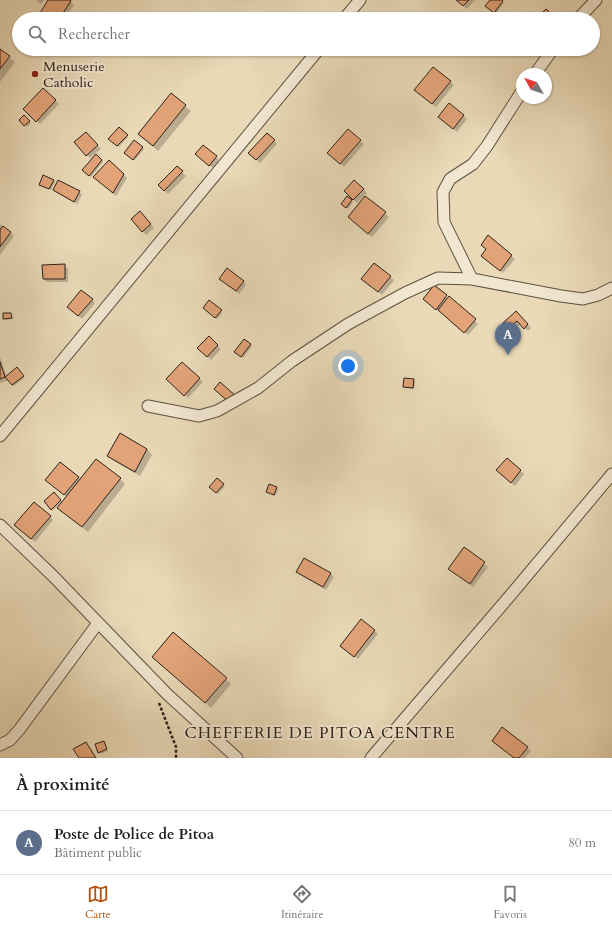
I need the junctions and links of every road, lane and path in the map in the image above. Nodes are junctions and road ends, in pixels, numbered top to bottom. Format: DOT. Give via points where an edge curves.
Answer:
graph roads {
  1 [pos="360,0"];
  2 [pos="596,0"];
  3 [pos="350,12"];
  4 [pos="585,12"];
  5 [pos="313,56"];
  6 [pos="548,56"];
  7 [pos="539,68"];
  8 [pos="516,100"];
  9 [pos="472,278"];
  10 [pos="612,288"];
  11 [pos="148,406"];
  12 [pos="0,436"];
  13 [pos="612,474"];
  14 [pos="0,525"];
  15 [pos="98,623"];
  16 [pos="159,703"];
  17 [pos="0,745"];
  18 [pos="176,758"];
  19 [pos="237,758"];
  20 [pos="371,758"];
  1 -- 3 [label="street"];
  2 -- 4 [label="street"];
  5 -- 12 [label="street"];
  6 -- 7 [label="street"];
  8 -- 9 [label="street" via="473,164 450,179 443,192 444,222"];
  9 -- 10 [label="street" via="583,299 598,296"];
  9 -- 11 [label="street" via="438,278 405,293 348,324 292,360 258,388 217,411 199,416"];
  13 -- 20 [label="street"];
  14 -- 15 [label="street"];
  15 -- 17 [label="street" via="19,730 10,740"];
  15 -- 19 [label="street" via="167,694"];
  16 -- 18 [label="path" via="176,747"];
}
